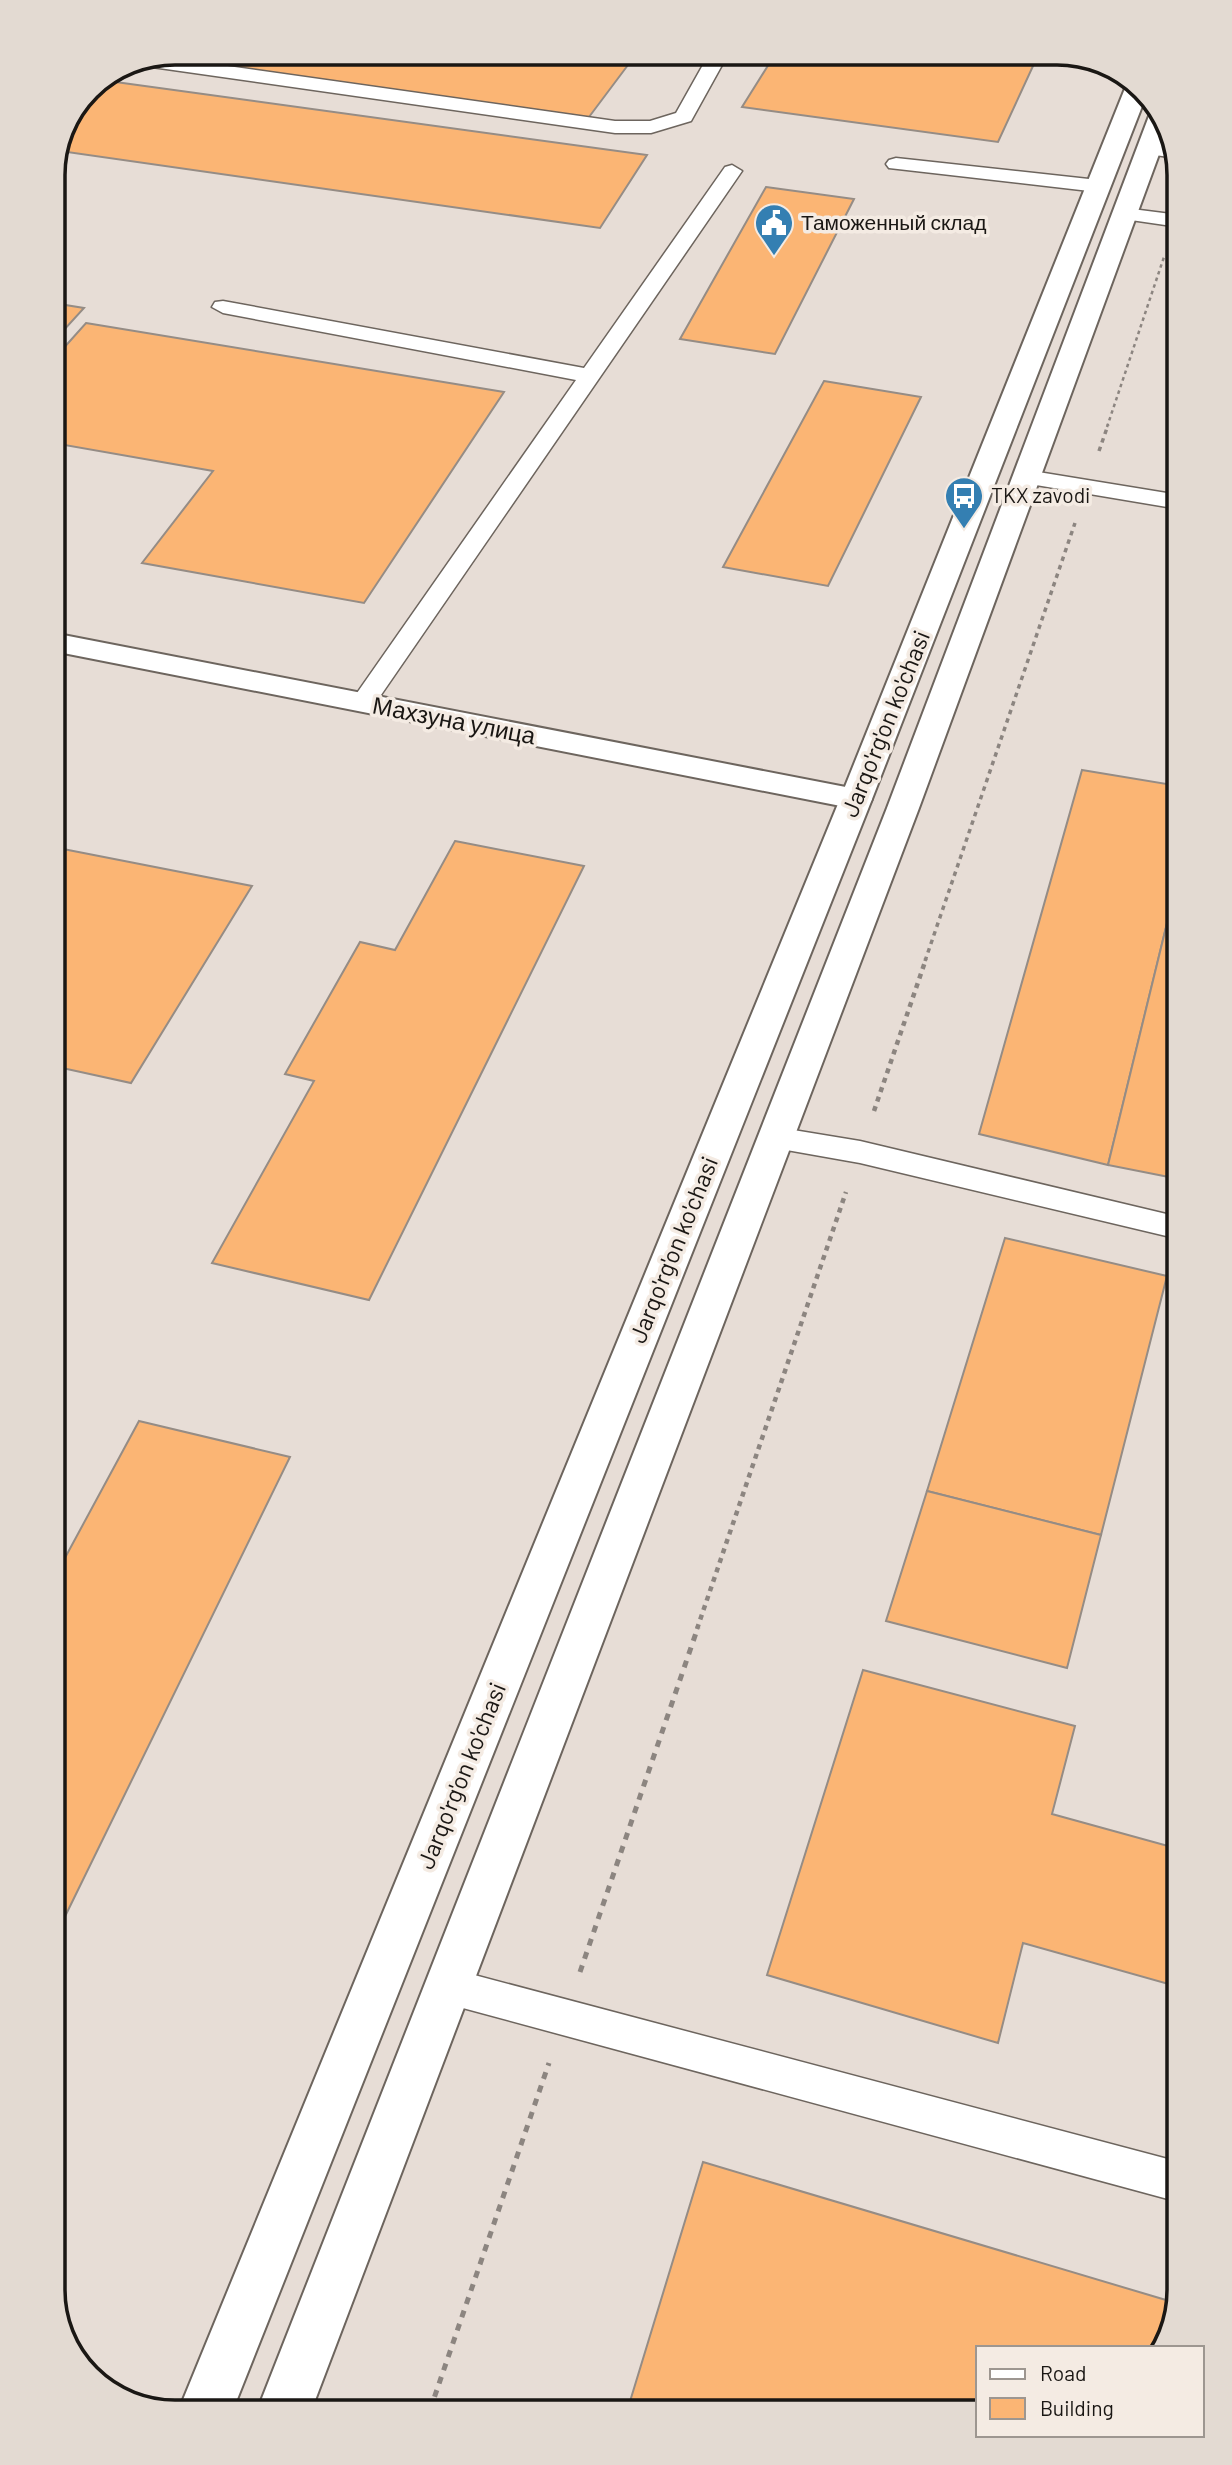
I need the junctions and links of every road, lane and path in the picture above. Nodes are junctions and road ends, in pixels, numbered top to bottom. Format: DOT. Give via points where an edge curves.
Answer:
graph roads {
  1 [pos="180,65"];
  2 [pos="713,65"];
  3 [pos="1134,96"];
  4 [pos="1161,139"];
  5 [pos="896,164"];
  6 [pos="732,171"];
  7 [pos="1098,186"];
  8 [pos="1124,214"];
  9 [pos="1167,219"];
  10 [pos="1166,251"];
  11 [pos="223,307"];
  12 [pos="590,376"];
  13 [pos="1026,477"];
  14 [pos="1087,487"];
  15 [pos="1167,500"];
  16 [pos="65,644"];
  17 [pos="363,703"];
  18 [pos="856,799"];
  19 [pos="903,808"];
  20 [pos="775,1138"];
  21 [pos="860,1152"];
  22 [pos="1167,1225"];
  23 [pos="448,1986"];
  24 [pos="565,2017"];
  25 [pos="1167,2179"];
  26 [pos="210,2400"];
  27 [pos="288,2400"];
  28 [pos="433,2400"];
  1 -- 2 [label="lane" via="615,127 651,127 684,117"];
  3 -- 7 [label="main road, Jarqo'rg'on ko'chasi"];
  4 -- 8 [label="main road, Jarqo'rg'on ko'chasi"];
  5 -- 7 [label="lane"];
  6 -- 12 [label="lane"];
  7 -- 18 [label="main road, Jarqo'rg'on ko'chasi"];
  8 -- 9 [label="lane"];
  8 -- 13 [label="main road, Jarqo'rg'on ko'chasi"];
  10 -- 14 [label="path"];
  11 -- 12 [label="lane"];
  12 -- 17 [label="lane"];
  13 -- 14 [label="lane"];
  13 -- 19 [label="main road, Jarqo'rg'on ko'chasi"];
  14 -- 15 [label="lane"];
  14 -- 21 [label="path"];
  16 -- 17 [label="main road, Махзуна улица"];
  17 -- 18 [label="main road, Махзуна улица"];
  18 -- 19 [label="main road, Махзуна улица"];
  18 -- 26 [label="main road, Jarqo'rg'on ko'chasi"];
  19 -- 20 [label="main road, Jarqo'rg'on ko'chasi"];
  20 -- 21 [label="lane"];
  20 -- 23 [label="main road, Jarqo'rg'on ko'chasi"];
  21 -- 22 [label="lane"];
  21 -- 24 [label="path"];
  23 -- 24 [label="lane"];
  23 -- 27 [label="main road, Jarqo'rg'on ko'chasi"];
  24 -- 25 [label="lane"];
  24 -- 28 [label="path"];
}
